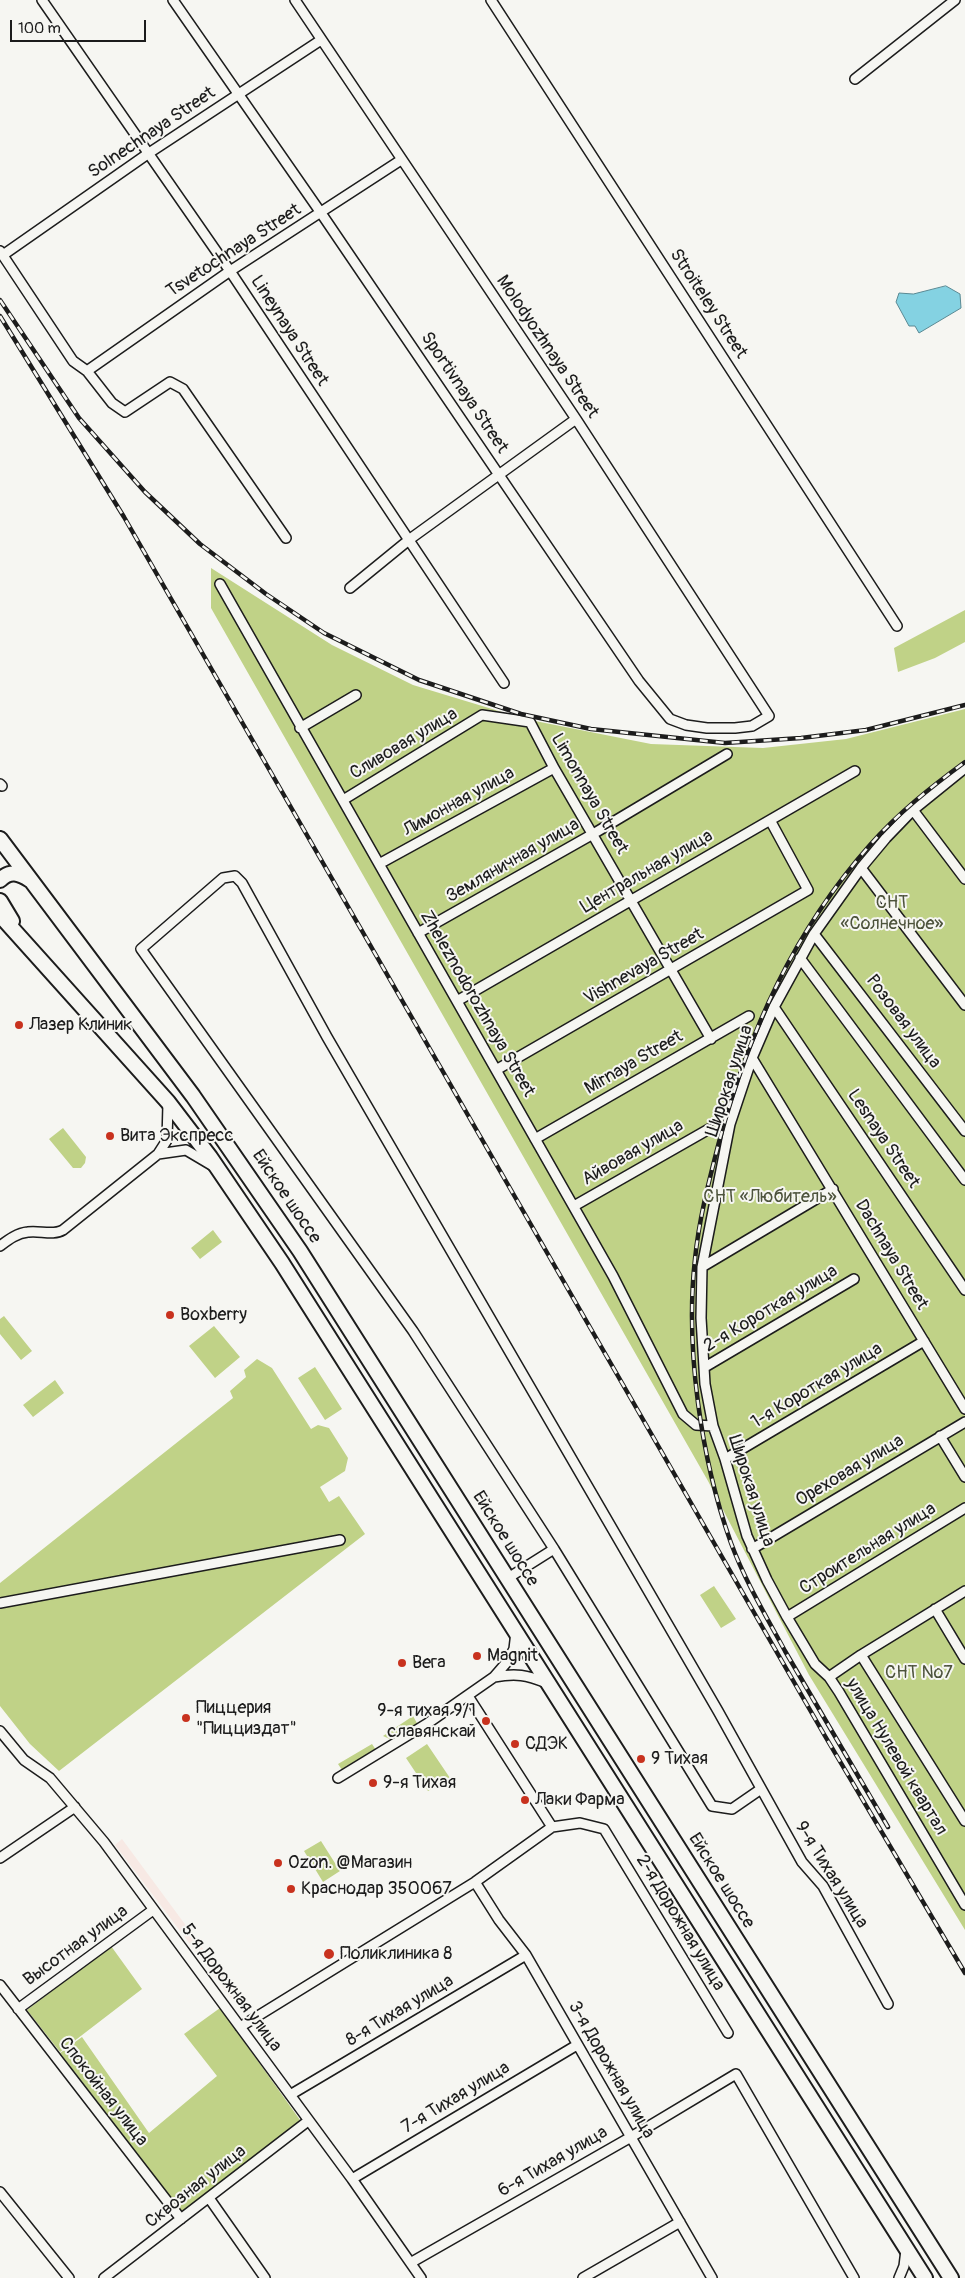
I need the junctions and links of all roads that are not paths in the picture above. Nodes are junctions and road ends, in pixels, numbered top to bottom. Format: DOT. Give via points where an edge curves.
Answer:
graph roads {
  1 [pos="42,0"];
  2 [pos="173,0"];
  3 [pos="295,0"];
  4 [pos="491,0"];
  5 [pos="955,0"];
  6 [pos="321,40"];
  7 [pos="855,79"];
  8 [pos="238,93"];
  9 [pos="149,153"];
  10 [pos="401,160"];
  11 [pos="322,213"];
  12 [pos="1,253"];
  13 [pos="230,271"];
  14 [pos="87,371"];
  15 [pos="576,419"];
  16 [pos="499,474"];
  17 [pos="286,538"];
  18 [pos="410,539"];
  19 [pos="220,584"];
  20 [pos="350,588"];
  21 [pos="897,626"];
  22 [pos="504,683"];
  23 [pos="356,695"];
  24 [pos="769,716"];
  25 [pos="530,722"];
  26 [pos="300,728"];
  27 [pos="727,754"];
  28 [pos="554,768"];
  29 [pos="965,768"];
  30 [pos="854,771"];
  31 [pos="342,800"];
  32 [pos="913,810"];
  33 [pos="770,820"];
  34 [pos="593,834"];
  35 [pos="0,839"];
  36 [pos="380,864"];
  37 [pos="861,868"];
  38 [pos="965,879"];
  39 [pos="0,880"];
  40 [pos="32,882"];
  41 [pos="632,899"];
  42 [pos="0,901"];
  43 [pos="0,915"];
  44 [pos="418,933"];
  45 [pos="814,934"];
  46 [pos="29,947"];
  47 [pos="800,958"];
  48 [pos="671,970"];
  49 [pos="457,1001"];
  50 [pos="965,1005"];
  51 [pos="774,1007"];
  52 [pos="749,1016"];
  53 [pos="711,1038"];
  54 [pos="752,1058"];
  55 [pos="496,1070"];
  56 [pos="168,1102"];
  57 [pos="709,1129"];
  58 [pos="965,1130"];
  59 [pos="535,1139"];
  60 [pos="158,1154"];
  61 [pos="219,1170"];
  62 [pos="965,1180"];
  63 [pos="833,1189"];
  64 [pos="574,1206"];
  65 [pos="0,1246"];
  66 [pos="702,1267"];
  67 [pos="854,1279"];
  68 [pos="965,1290"];
  69 [pos="924,1341"];
  70 [pos="705,1367"];
  71 [pos="965,1409"];
  72 [pos="965,1422"];
  73 [pos="713,1426"];
  74 [pos="940,1436"];
  75 [pos="726,1459"];
  76 [pos="965,1477"];
  77 [pos="965,1508"];
  78 [pos="340,1540"];
  79 [pos="554,1549"];
  80 [pos="752,1549"];
  81 [pos="508,1578"];
  82 [pos="965,1591"];
  83 [pos="0,1603"];
  84 [pos="935,1609"];
  85 [pos="787,1617"];
  86 [pos="516,1632"];
  87 [pos="861,1655"];
  88 [pos="965,1660"];
  89 [pos="494,1677"];
  90 [pos="829,1677"];
  91 [pos="549,1683"];
  92 [pos="468,1696"];
  93 [pos="0,1731"];
  94 [pos="338,1778"];
  95 [pos="761,1789"];
  96 [pos="75,1807"];
  97 [pos="965,1820"];
  98 [pos="552,1827"];
  99 [pos="0,1858"];
  100 [pos="474,1882"];
  101 [pos="965,1905"];
  102 [pos="153,1910"];
  103 [pos="526,1956"];
  104 [pos="0,1985"];
  105 [pos="888,2004"];
  106 [pos="18,2009"];
  107 [pos="240,2026"];
  108 [pos="728,2034"];
  109 [pos="577,2045"];
  110 [pos="290,2096"];
  111 [pos="308,2121"];
  112 [pos="631,2137"];
  113 [pos="352,2179"];
  114 [pos="0,2192"];
  115 [pos="209,2198"];
  116 [pos="181,2219"];
  117 [pos="680,2222"];
  118 [pos="906,2250"];
  119 [pos="412,2262"];
  120 [pos="69,2278"];
  121 [pos="104,2278"];
  122 [pos="265,2278"];
  123 [pos="421,2278"];
  124 [pos="583,2278"];
  125 [pos="712,2278"];
  126 [pos="854,2278"];
  127 [pos="899,2278"];
  128 [pos="925,2278"];
  129 [pos="951,2278"];
  1 -- 9 [label="street, Lineynaya Street"];
  2 -- 8 [label="street, Sportivnaya Street"];
  3 -- 6 [label="street, Molodyozhnaya Street"];
  4 -- 21 [label="street, Stroiteley Street"];
  5 -- 7 [label="street"];
  6 -- 8 [label="street, Solnechnaya Street"];
  6 -- 10 [label="street, Molodyozhnaya Street"];
  8 -- 9 [label="street, Solnechnaya Street"];
  8 -- 11 [label="street, Sportivnaya Street"];
  9 -- 12 [label="street, Solnechnaya Street"];
  9 -- 13 [label="street, Lineynaya Street"];
  10 -- 11 [label="street, Tsvetochnaya Street"];
  10 -- 15 [label="street, Molodyozhnaya Street"];
  11 -- 13 [label="street, Tsvetochnaya Street"];
  11 -- 16 [label="street, Sportivnaya Street"];
  12 -- 14 [label="street" via="73,361"];
  13 -- 14 [label="street, Tsvetochnaya Street"];
  13 -- 18 [label="street, Lineynaya Street"];
  14 -- 17 [label="street" via="112,404 125,412 170,382 183,389"];
  15 -- 16 [label="street"];
  15 -- 24 [label="street, Molodyozhnaya Street"];
  16 -- 18 [label="street"];
  16 -- 24 [label="street, Sportivnaya Street" via="639,681 670,719 707,728 734,728 752,726"];
  18 -- 20 [label="street"];
  18 -- 22 [label="street, Lineynaya Street"];
  19 -- 26 [label="street, Zheleznodorozhnaya Street"];
  23 -- 26 [label="street"];
  25 -- 28 [label="street, Limonnaya Street"];
  25 -- 31 [label="street, Сливовая улица" via="482,715"];
  26 -- 31 [label="street, Zheleznodorozhnaya Street"];
  27 -- 34 [label="street, Земляничная улица"];
  28 -- 34 [label="street, Limonnaya Street"];
  28 -- 36 [label="street, Лимонная улица"];
  29 -- 32 [label="street, Широкая улица"];
  30 -- 33 [label="street, Центральная улица"];
  31 -- 36 [label="street, Zheleznodorozhnaya Street"];
  32 -- 37 [label="street, Широкая улица"];
  32 -- 38 [label="street"];
  33 -- 41 [label="street, Центральная улица"];
  33 -- 48 [label="street, Vishnevaya Street" via="808,890"];
  34 -- 41 [label="street, Limonnaya Street"];
  34 -- 44 [label="street, Земляничная улица"];
  35 -- 40 [label="main road, Ейское шоссе"];
  36 -- 44 [label="street, Zheleznodorozhnaya Street"];
  37 -- 45 [label="street, Широкая улица"];
  37 -- 50 [label="street"];
  39 -- 40 [label="main road" via="15,873"];
  40 -- 81 [label="main road, Ейское шоссе" via="245,1168"];
  41 -- 48 [label="street, Limonnaya Street"];
  41 -- 49 [label="street, Центральная улица"];
  42 -- 46 [label="main road"];
  43 -- 46 [label="main road"];
  44 -- 49 [label="street, Zheleznodorozhnaya Street"];
  45 -- 47 [label="street, Широкая улица"];
  45 -- 58 [label="street, Розовая улица"];
  46 -- 56 [label="main road"];
  47 -- 51 [label="street, Широкая улица"];
  47 -- 62 [label="street"];
  48 -- 53 [label="street, Limonnaya Street"];
  48 -- 55 [label="street, Vishnevaya Street"];
  49 -- 55 [label="street, Zheleznodorozhnaya Street"];
  51 -- 54 [label="street, Широкая улица"];
  51 -- 68 [label="street, Lesnaya Street"];
  52 -- 53 [label="street, Mirnaya Street"];
  53 -- 59 [label="street, Mirnaya Street"];
  54 -- 63 [label="street, Dachnaya Street"];
  54 -- 66 [label="street, Широкая улица" via="730,1124"];
  55 -- 59 [label="street, Zheleznodorozhnaya Street"];
  56 -- 60 [label="street" via="168,1140"];
  56 -- 61 [label="main road"];
  57 -- 64 [label="street, Айвовая улица"];
  59 -- 64 [label="street, Zheleznodorozhnaya Street"];
  60 -- 61 [label="street" via="186,1150"];
  60 -- 65 [label="street" via="63,1230 19,1234"];
  61 -- 86 [label="main road" via="287,1271"];
  63 -- 66 [label="street"];
  63 -- 69 [label="street, Dachnaya Street"];
  64 -- 73 [label="street, Zheleznodorozhnaya Street" via="614,1276 683,1414 696,1425"];
  66 -- 70 [label="street, Широкая улица"];
  67 -- 70 [label="street, 2-я Короткая улица"];
  69 -- 71 [label="street, Dachnaya Street"];
  69 -- 75 [label="street, 1-я Короткая улица"];
  70 -- 73 [label="street, Широкая улица" via="704,1384"];
  72 -- 74 [label="street, Ореховая улица"];
  73 -- 75 [label="street, Широкая улица"];
  74 -- 76 [label="street"];
  74 -- 80 [label="street, Ореховая улица"];
  75 -- 80 [label="street, Широкая улица"];
  77 -- 85 [label="street, Строительная улица"];
  78 -- 83 [label="street"];
  79 -- 81 [label="street"];
  79 -- 95 [label="street" via="712,1806 732,1809"];
  79 -- 95 [label="street, 9-я Тихая улица" via="413,1331 141,949 223,878 235,876 242,883 332,1046"];
  80 -- 85 [label="street, Широкая улица"];
  81 -- 129 [label="main road, Ейское шоссе"];
  82 -- 84 [label="street"];
  84 -- 87 [label="street"];
  84 -- 88 [label="street"];
  85 -- 90 [label="street, Широкая улица" via="815,1664"];
  86 -- 89 [label="street" via="514,1649"];
  86 -- 91 [label="main road"];
  87 -- 90 [label="street"];
  87 -- 97 [label="street"];
  89 -- 91 [label="street" via="526,1675"];
  89 -- 92 [label="street"];
  90 -- 101 [label="street, улица Нулевой квартал"];
  91 -- 118 [label="main road"];
  92 -- 94 [label="street"];
  92 -- 98 [label="street"];
  93 -- 96 [label="street, 5-я Дорожная улица" via="24,1760 50,1778"];
  95 -- 105 [label="street, 9-я Тихая улица" via="802,1862 824,1886"];
  96 -- 99 [label="street"];
  96 -- 102 [label="street, 5-я Дорожная улица"];
  98 -- 100 [label="street"];
  98 -- 108 [label="street, 2-я Дорожная улица" via="580,1823 604,1829"];
  100 -- 103 [label="street, 3-я Дорожная улица"];
  100 -- 107 [label="street"];
  102 -- 106 [label="street, Высотная улица"];
  102 -- 107 [label="street, 5-я Дорожная улица"];
  103 -- 109 [label="street, 3-я Дорожная улица"];
  103 -- 110 [label="street, 8-я Тихая улица"];
  104 -- 106 [label="street, Спокойная улица"];
  106 -- 116 [label="street, Спокойная улица"];
  107 -- 110 [label="street, 5-я Дорожная улица"];
  109 -- 112 [label="street, 3-я Дорожная улица"];
  109 -- 113 [label="street, 7-я Тихая улица"];
  110 -- 111 [label="street, 5-я Дорожная улица"];
  111 -- 113 [label="street, 5-я Дорожная улица"];
  111 -- 115 [label="street, Сквозная улица"];
  112 -- 117 [label="street, 3-я Дорожная улица"];
  112 -- 119 [label="street, 6-я Тихая улица"];
  112 -- 126 [label="street, 6-я Тихая улица" via="736,2074"];
  113 -- 119 [label="street, 5-я Дорожная улица"];
  114 -- 120 [label="street"];
  115 -- 116 [label="street, Сквозная улица"];
  115 -- 122 [label="street"];
  116 -- 121 [label="street, Сквозная улица"];
  117 -- 124 [label="street"];
  117 -- 125 [label="street, 3-я Дорожная улица"];
  118 -- 127 [label="street"];
  118 -- 128 [label="main road"];
  119 -- 123 [label="street, 5-я Дорожная улица"];
}
